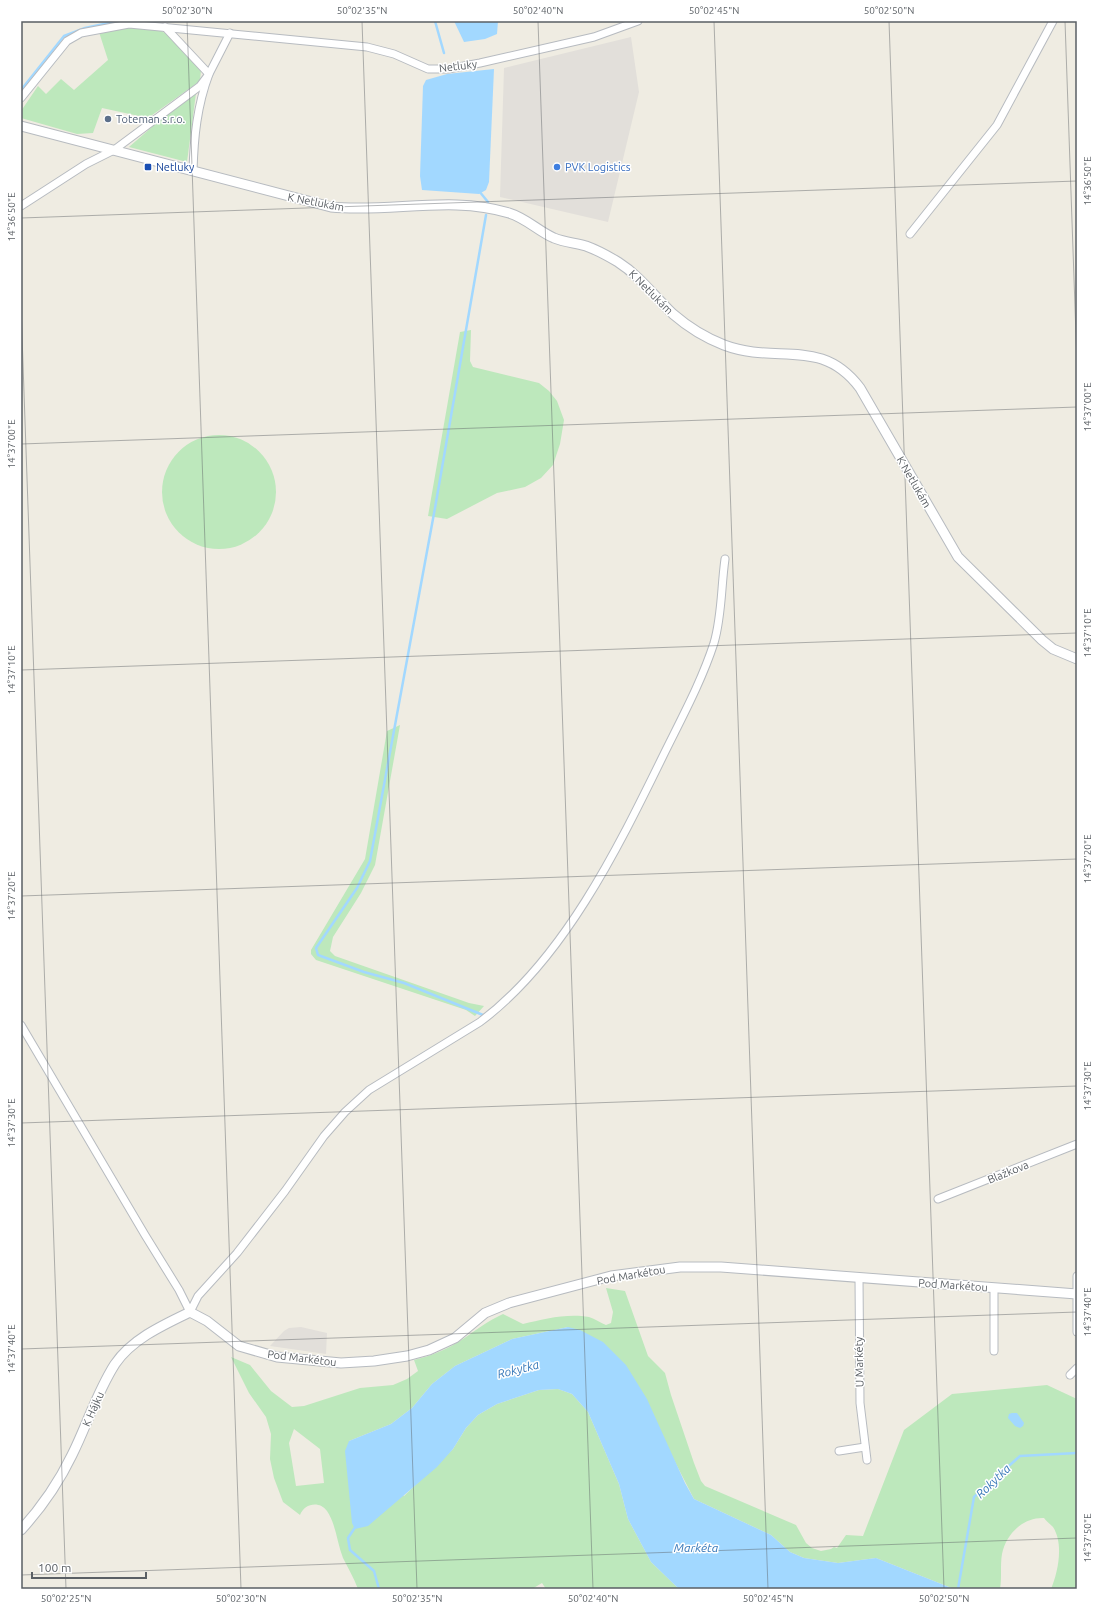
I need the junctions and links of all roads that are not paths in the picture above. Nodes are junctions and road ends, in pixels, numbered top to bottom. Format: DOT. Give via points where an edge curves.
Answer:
graph roads {
  1 [pos="638,21"];
  2 [pos="1053,21"];
  3 [pos="129,22"];
  4 [pos="165,27"];
  5 [pos="230,33"];
  6 [pos="209,74"];
  7 [pos="21,98"];
  8 [pos="21,126"];
  9 [pos="114,150"];
  10 [pos="193,172"];
  11 [pos="21,206"];
  12 [pos="910,234"];
  13 [pos="725,559"];
  14 [pos="1077,659"];
  15 [pos="21,1025"];
  16 [pos="1077,1144"];
  17 [pos="938,1199"];
  18 [pos="1077,1276"];
  19 [pos="859,1278"];
  20 [pos="994,1288"];
  21 [pos="1076,1294"];
  22 [pos="190,1312"];
  23 [pos="1077,1332"];
  24 [pos="994,1352"];
  25 [pos="1077,1368"];
  26 [pos="1070,1375"];
  27 [pos="865,1447"];
  28 [pos="839,1451"];
  29 [pos="867,1460"];
  30 [pos="21,1530"];
  1 -- 5 [label="street, Netluky" via="594,37 448,69 428,69 394,54 367,47"];
  2 -- 12 [label="street" via="997,125"];
  3 -- 4 [label="street, Netluky"];
  3 -- 7 [label="street, Netluky" via="81,33 67,41"];
  4 -- 5 [label="street, Netluky"];
  4 -- 6 [label="street"];
  5 -- 6 [label="street"];
  6 -- 9 [label="street" via="200,86"];
  6 -- 10 [label="street" via="200,98 194,139"];
  8 -- 9 [label="street, K Netlukám"];
  9 -- 10 [label="street, K Netlukám"];
  9 -- 11 [label="street" via="86,164"];
  10 -- 14 [label="street, K Netlukám" via="331,207 361,209 451,205 509,213 545,234 586,246 619,262 639,277 681,320 714,340 751,352 811,355 833,363 860,388 958,557 1042,640"];
  13 -- 22 [label="street" via="718,625 697,684 628,826 580,909 526,982 497,1009 369,1090 345,1112 324,1136 237,1253 198,1296"];
  15 -- 22 [label="street"];
  16 -- 17 [label="street, Blažkova"];
  18 -- 21 [label="street"];
  19 -- 20 [label="street, Pod Markétou"];
  19 -- 22 [label="street, Pod Markétou" via="702,1266 611,1276 509,1303 485,1313 455,1338 429,1350 407,1356 341,1363 277,1357 240,1346 208,1321"];
  19 -- 27 [label="street, U Markéty" via="860,1403"];
  20 -- 21 [label="street, Pod Markétou"];
  20 -- 24 [label="street"];
  21 -- 23 [label="street"];
  22 -- 30 [label="street, K Hájku" via="140,1339 116,1363 72,1456 39,1510"];
  25 -- 26 [label="street"];
  27 -- 28 [label="street"];
  27 -- 29 [label="street, U Markéty"];
}
